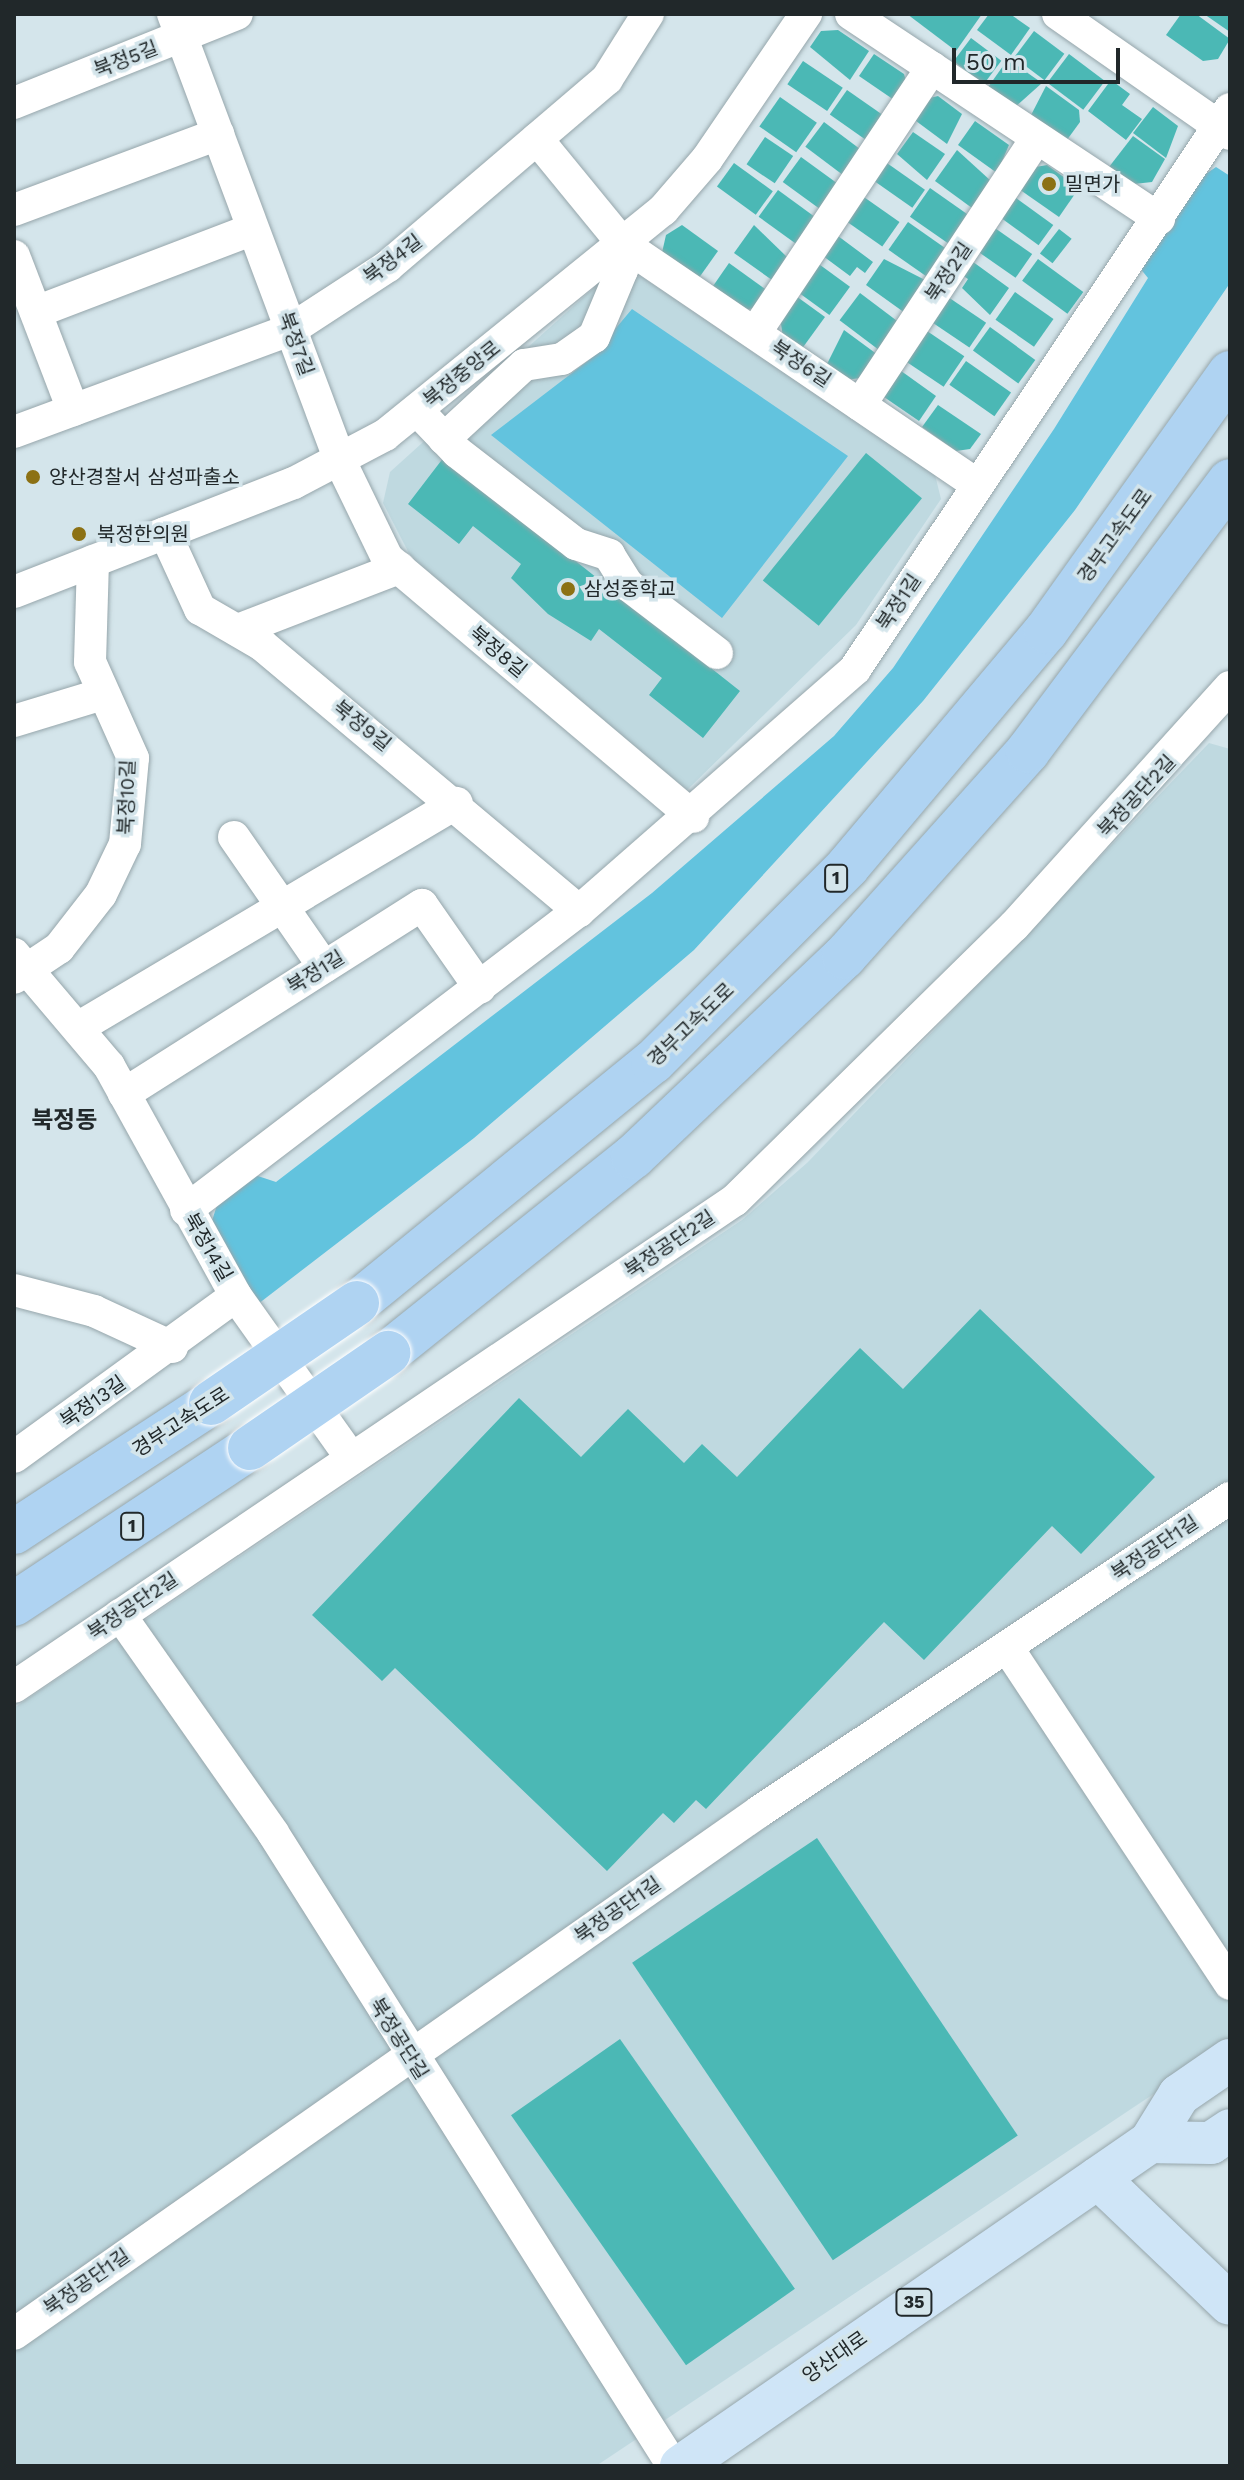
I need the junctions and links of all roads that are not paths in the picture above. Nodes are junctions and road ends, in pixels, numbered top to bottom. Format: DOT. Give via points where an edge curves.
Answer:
graph roads {
  1 [pos="237,14"];
  2 [pos="648,14"];
  3 [pos="806,14"];
  4 [pos="851,14"];
  5 [pos="1058,14"];
  6 [pos="178,26"];
  7 [pos="932,68"];
  8 [pos="14,103"];
  9 [pos="1226,123"];
  10 [pos="218,134"];
  11 [pos="1037,138"];
  12 [pos="537,139"];
  13 [pos="14,210"];
  14 [pos="1159,219"];
  15 [pos="253,229"];
  16 [pos="623,244"];
  17 [pos="14,256"];
  18 [pos="36,312"];
  19 [pos="290,330"];
  20 [pos="755,333"];
  21 [pos="1230,373"];
  22 [pos="860,405"];
  23 [pos="73,410"];
  24 [pos="417,410"];
  25 [pos="14,432"];
  26 [pos="444,439"];
  27 [pos="339,459"];
  28 [pos="1230,481"];
  29 [pos="978,485"];
  30 [pos="165,533"];
  31 [pos="93,561"];
  32 [pos="399,568"];
  33 [pos="14,592"];
  34 [pos="238,630"];
  35 [pos="717,653"];
  36 [pos="1230,687"];
  37 [pos="103,694"];
  38 [pos="14,721"];
  39 [pos="457,803"];
  40 [pos="693,817"];
  41 [pos="234,837"];
  42 [pos="281,907"];
  43 [pos="579,911"];
  44 [pos="20,967"];
  45 [pos="324,967"];
  46 [pos="480,988"];
  47 [pos="81,1026"];
  48 [pos="124,1094"];
  49 [pos="186,1210"];
  50 [pos="14,1290"];
  51 [pos="236,1296"];
  52 [pos="172,1347"];
  53 [pos="14,1457"];
  54 [pos="351,1458"];
  55 [pos="1230,1498"];
  56 [pos="14,1532"];
  57 [pos="14,1604"];
  58 [pos="120,1615"];
  59 [pos="1007,1647"];
  60 [pos="14,1687"];
  61 [pos="1230,1984"];
  62 [pos="409,2056"];
  63 [pos="1230,2060"];
  64 [pos="1230,2130"];
  65 [pos="1150,2142"];
  66 [pos="1098,2178"];
  67 [pos="1230,2304"];
  68 [pos="14,2334"];
  69 [pos="673,2466"];
  70 [pos="681,2466"];
  1 -- 6 [label="street, 북정5길"];
  2 -- 12 [label="street, 북정4길" via="607,79"];
  3 -- 16 [label="street, 북정중앙로" via="688,183"];
  4 -- 7 [label="street"];
  5 -- 9 [label="street"];
  6 -- 8 [label="street, 북정5길"];
  6 -- 10 [label="street, 북정7길"];
  7 -- 11 [label="street"];
  7 -- 20 [label="street"];
  9 -- 14 [label="street, 북정1길"];
  10 -- 13 [label="street"];
  10 -- 15 [label="street, 북정7길"];
  11 -- 14 [label="street"];
  11 -- 22 [label="street, 북정2길"];
  12 -- 16 [label="street, 북정6길"];
  12 -- 19 [label="street, 북정4길" via="388,266"];
  14 -- 29 [label="street, 북정1길"];
  15 -- 18 [label="street"];
  15 -- 19 [label="street, 북정7길"];
  16 -- 20 [label="street, 북정6길"];
  16 -- 24 [label="street, 북정중앙로"];
  16 -- 26 [label="street" via="622,270 594,337 562,359 524,365"];
  17 -- 18 [label="street"];
  18 -- 23 [label="street"];
  19 -- 23 [label="street, 북정4길"];
  19 -- 27 [label="street, 북정7길"];
  20 -- 22 [label="street, 북정6길"];
  21 -- 56 [label="highway, 경부고속도로 / 1, bridge" via="1046,631 848,866 653,1062 357,1303"];
  22 -- 29 [label="street, 북정6길"];
  23 -- 25 [label="street, 북정4길"];
  24 -- 26 [label="street"];
  24 -- 27 [label="street, 북정중앙로"];
  26 -- 35 [label="street" via="576,544 609,555 628,585"];
  27 -- 30 [label="street, 북정중앙로"];
  27 -- 32 [label="street, 북정8길" via="387,558"];
  28 -- 57 [label="highway, 1, bridge" via="1037,740 844,957 633,1157 388,1353"];
  29 -- 40 [label="street, 북정1길" via="855,669"];
  30 -- 31 [label="street, 북정중앙로"];
  30 -- 34 [label="street, 북정9길" via="200,609"];
  31 -- 33 [label="street, 북정중앙로"];
  31 -- 37 [label="street, 북정10길" via="90,662"];
  32 -- 34 [label="street"];
  32 -- 40 [label="street, 북정8길"];
  34 -- 39 [label="street, 북정9길"];
  36 -- 54 [label="street, 북정공단2길" via="1024,915 760,1179"];
  37 -- 38 [label="street"];
  37 -- 44 [label="street, 북정10길" via="133,758 125,844 101,894 59,948"];
  39 -- 42 [label="street"];
  39 -- 43 [label="street, 북정9길"];
  40 -- 43 [label="street, 북정1길"];
  41 -- 42 [label="street"];
  42 -- 45 [label="street"];
  42 -- 47 [label="street"];
  43 -- 46 [label="street, 북정1길"];
  44 -- 47 [label="street, 북정14길"];
  45 -- 46 [label="street, 북정1길" via="422,905"];
  45 -- 48 [label="street, 북정1길"];
  46 -- 49 [label="street, 북정1길"];
  47 -- 48 [label="street, 북정14길"];
  48 -- 49 [label="street, 북정14길"];
  49 -- 51 [label="street, 북정14길"];
  50 -- 52 [label="street" via="94,1311"];
  51 -- 52 [label="street, 북정13길"];
  51 -- 54 [label="street, 북정14길"];
  52 -- 53 [label="street, 북정13길"];
  54 -- 58 [label="street, 북정공단2길"];
  55 -- 59 [label="street, 북정공단1길"];
  58 -- 60 [label="street, 북정공단2길"];
  58 -- 62 [label="street, 북정공단길" via="273,1833"];
  59 -- 61 [label="street"];
  59 -- 62 [label="street, 북정공단1길"];
  62 -- 68 [label="street, 북정공단1길"];
  62 -- 69 [label="street, 북정공단길"];
  63 -- 65 [label="main road, 양산대로 / 35" via="1179,2095"];
  64 -- 65 [label="main road" via="1211,2143"];
  65 -- 66 [label="main road, 양산대로 / 35"];
  66 -- 67 [label="main road"];
  66 -- 70 [label="main road, 양산대로 / 35"];
}
